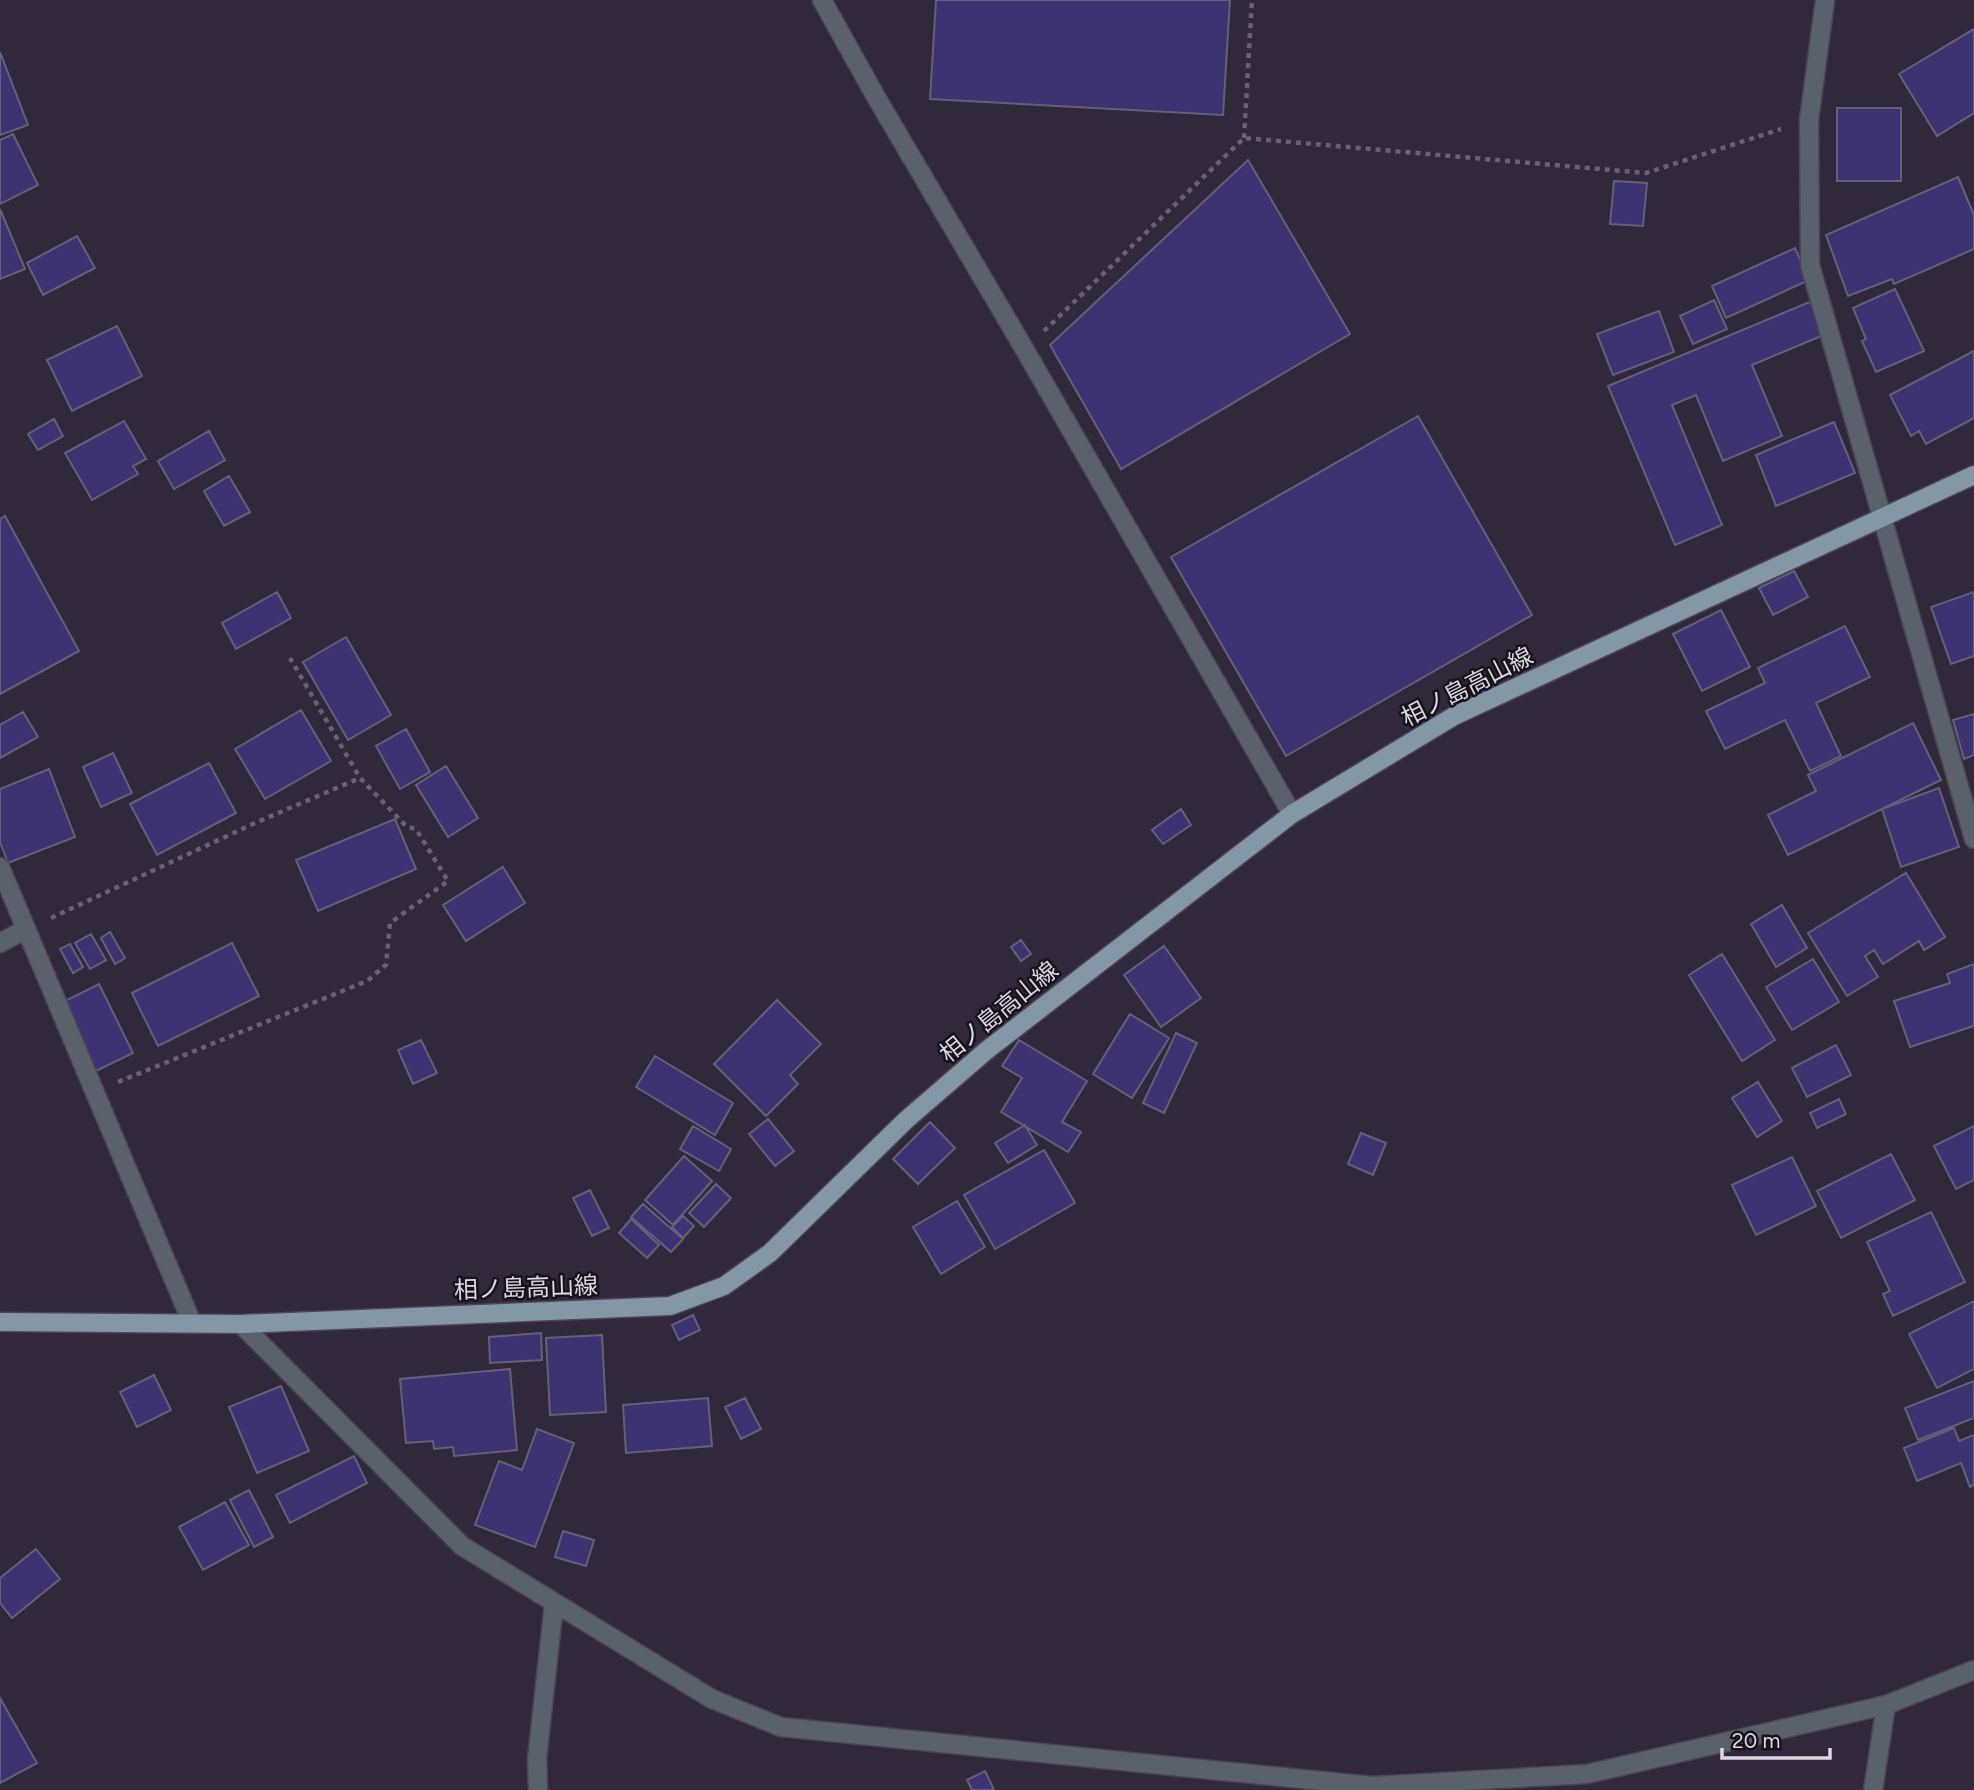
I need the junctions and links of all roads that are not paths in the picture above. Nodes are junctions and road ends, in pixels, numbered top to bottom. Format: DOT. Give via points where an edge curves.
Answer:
graph roads {
  1 [pos="822,0"];
  2 [pos="1825,0"];
  3 [pos="1974,475"];
  4 [pos="1884,517"];
  5 [pos="1292,814"];
  6 [pos="1974,839"];
  7 [pos="0,866"];
  8 [pos="26,929"];
  9 [pos="0,943"];
  10 [pos="0,1322"];
  11 [pos="192,1323"];
  12 [pos="241,1324"];
  13 [pos="554,1604"];
  14 [pos="1974,1670"];
  15 [pos="1886,1705"];
  16 [pos="1371,1788"];
  17 [pos="538,1790"];
  18 [pos="1873,1790"];
  1 -- 5 [label="street"];
  2 -- 4 [label="street" via="1809,120 1810,265"];
  3 -- 4 [label="main road, 相ノ島高山線"];
  4 -- 5 [label="main road, 相ノ島高山線" via="1454,716"];
  4 -- 6 [label="street"];
  5 -- 12 [label="main road, 相ノ島高山線" via="987,1050 906,1120 770,1253 724,1286 670,1307"];
  7 -- 8 [label="street"];
  8 -- 9 [label="street"];
  8 -- 11 [label="street"];
  10 -- 11 [label="main road, 相ノ島高山線"];
  11 -- 12 [label="main road, 相ノ島高山線"];
  12 -- 13 [label="street" via="462,1546"];
  13 -- 16 [label="street" via="712,1699 781,1727"];
  13 -- 17 [label="street" via="537,1759"];
  14 -- 15 [label="street"];
  15 -- 16 [label="street" via="1587,1774"];
  15 -- 18 [label="street"];
}
